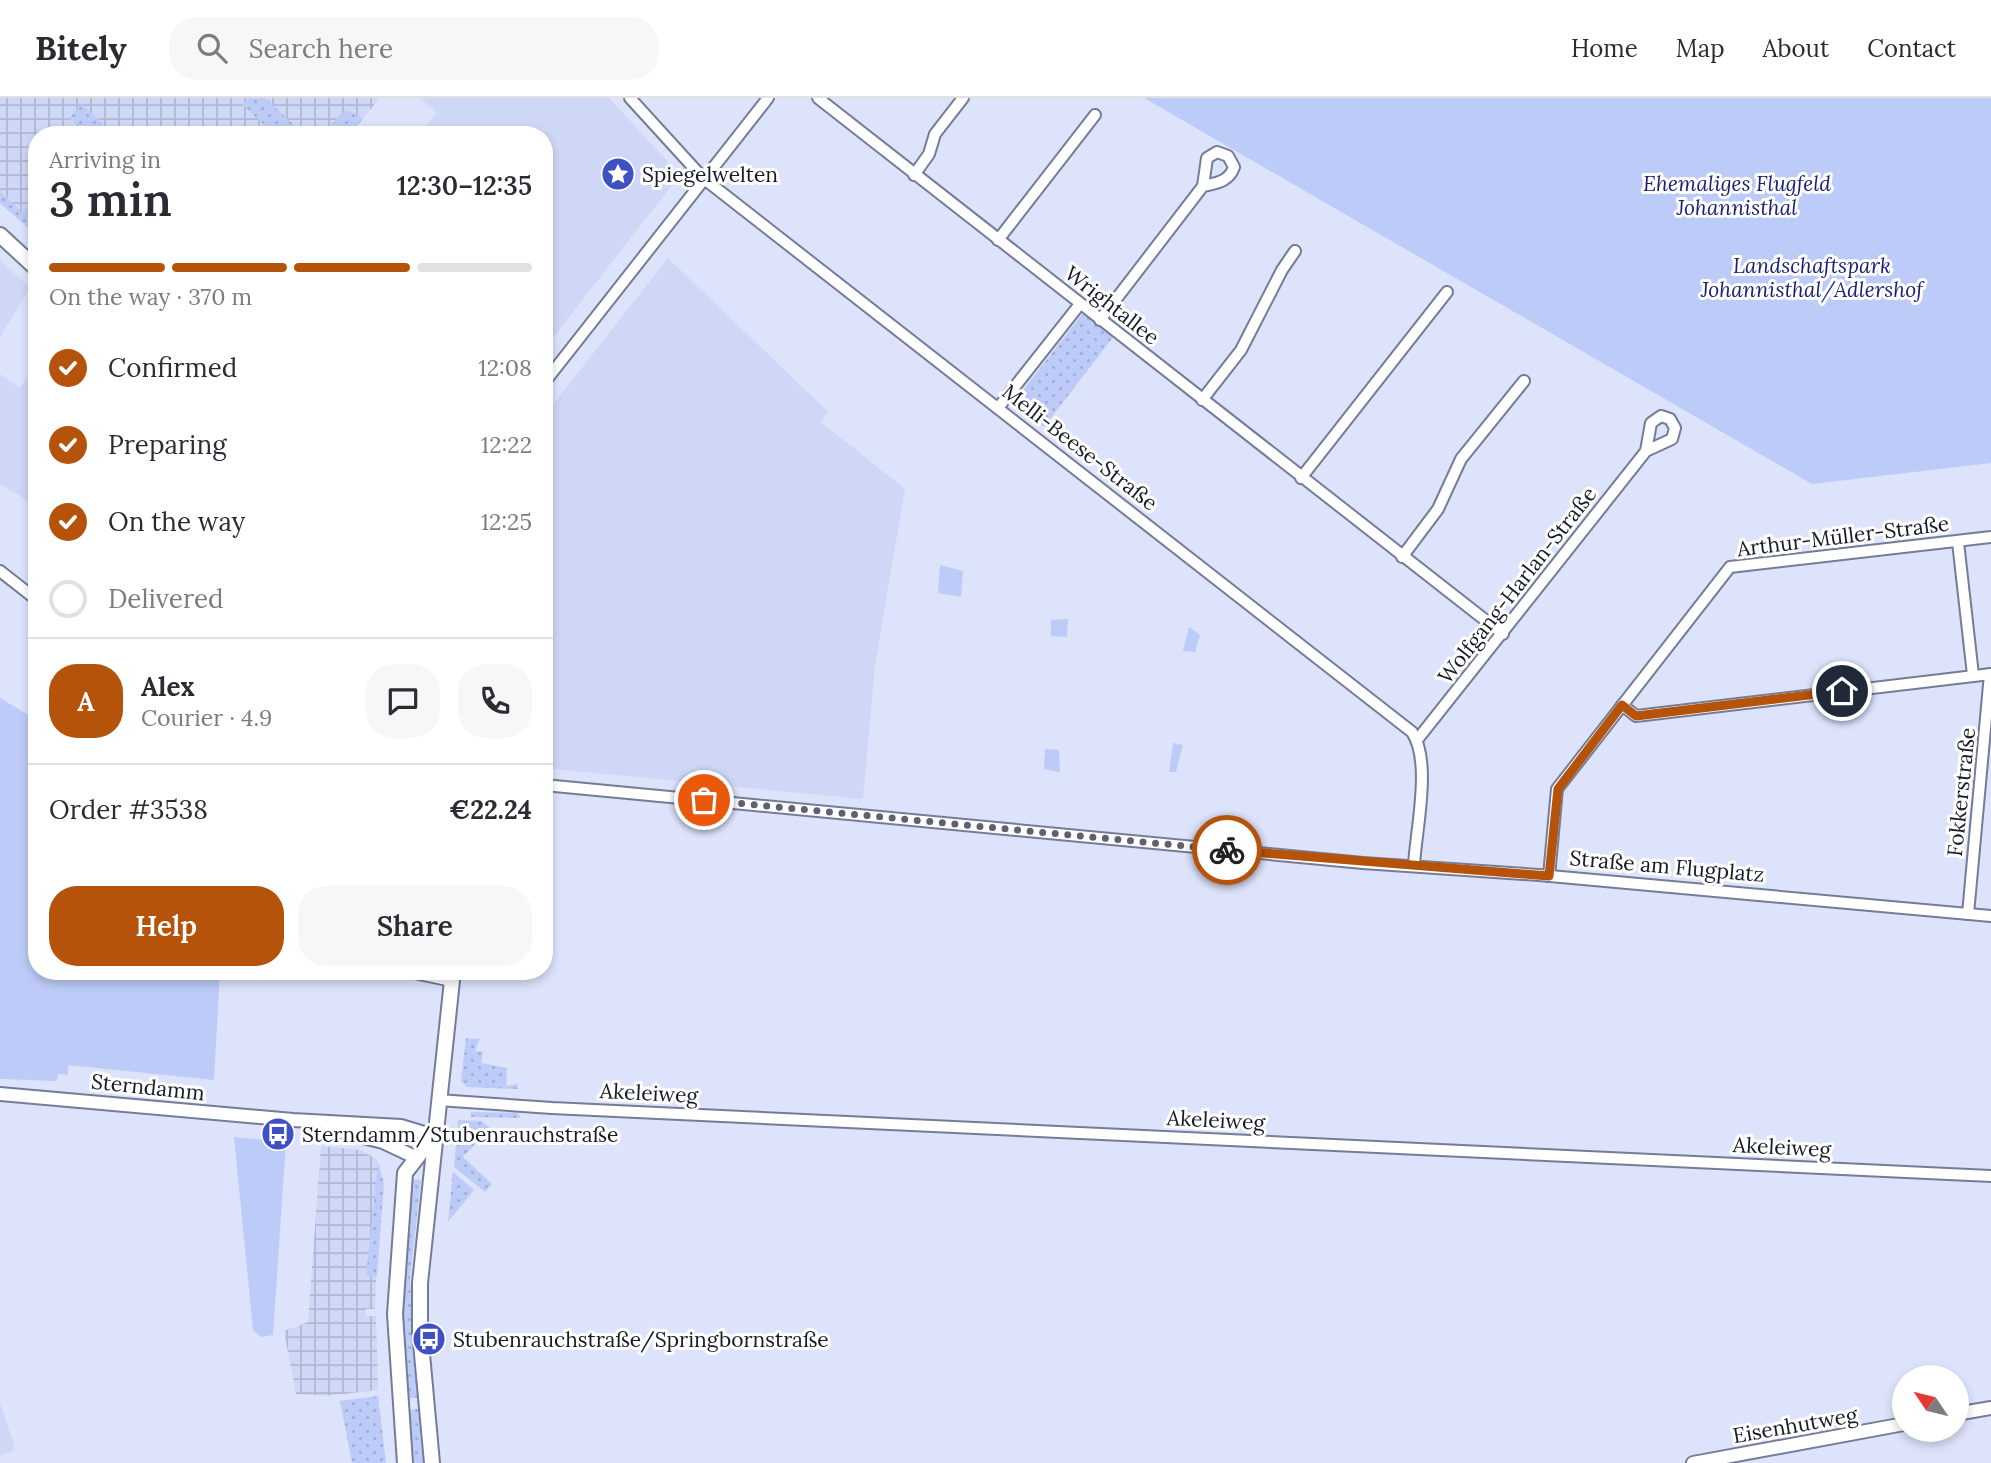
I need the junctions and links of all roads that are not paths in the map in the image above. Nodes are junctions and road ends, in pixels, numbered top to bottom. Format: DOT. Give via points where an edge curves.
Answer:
graph roads {
  1 [pos="630,98"];
  2 [pos="768,98"];
  3 [pos="818,98"];
  4 [pos="963,98"];
  5 [pos="1096,116"];
  6 [pos="914,175"];
  7 [pos="703,178"];
  8 [pos="1203,187"];
  9 [pos="0,235"];
  10 [pos="998,240"];
  11 [pos="1295,251"];
  12 [pos="28,261"];
  13 [pos="1447,292"];
  14 [pos="1080,304"];
  15 [pos="1100,320"];
  16 [pos="553,371"];
  17 [pos="1524,381"];
  18 [pos="1202,400"];
  19 [pos="998,408"];
  20 [pos="1646,451"];
  21 [pos="1301,478"];
  22 [pos="1991,537"];
  23 [pos="1958,541"];
  24 [pos="1402,557"];
  25 [pos="0,571"];
  26 [pos="28,593"];
  27 [pos="1503,634"];
  28 [pos="1990,674"];
  29 [pos="1973,676"];
  30 [pos="1622,705"];
  31 [pos="1417,740"];
  32 [pos="553,786"];
  33 [pos="1414,865"];
  34 [pos="1549,876"];
  35 [pos="1968,914"];
  36 [pos="1991,916"];
  37 [pos="453,980"];
  38 [pos="0,1094"];
  39 [pos="438,1100"];
  40 [pos="293,1120"];
  41 [pos="434,1136"];
  42 [pos="416,1158"];
  43 [pos="1991,1176"];
  44 [pos="1991,1408"];
  45 [pos="1969,1412"];
  46 [pos="1892,1426"];
  47 [pos="405,1463"];
  48 [pos="432,1463"];
  49 [pos="1693,1463"];
  1 -- 7 [label="street, Melli-Beese-Straße"];
  2 -- 7 [label="street"];
  3 -- 6 [label="street, Wrightallee"];
  4 -- 6 [label="street" via="935,134 929,154"];
  5 -- 10 [label="street"];
  6 -- 10 [label="street, Wrightallee"];
  7 -- 16 [label="street"];
  7 -- 19 [label="street, Melli-Beese-Straße"];
  8 -- 15 [label="street"];
  9 -- 12 [label="main road"];
  10 -- 14 [label="street, Wrightallee"];
  11 -- 18 [label="street" via="1241,350"];
  13 -- 21 [label="street"];
  14 -- 15 [label="street, Wrightallee"];
  14 -- 19 [label="street"];
  15 -- 18 [label="street, Wrightallee"];
  17 -- 24 [label="street" via="1461,459 1438,509"];
  18 -- 21 [label="street, Wrightallee"];
  19 -- 31 [label="street, Melli-Beese-Straße" via="1402,723"];
  20 -- 27 [label="street, Wolfgang-Harlan-Straße"];
  21 -- 24 [label="street, Wrightallee"];
  22 -- 23 [label="street, Arthur-Müller-Straße"];
  23 -- 29 [label="street"];
  23 -- 30 [label="street, Arthur-Müller-Straße" via="1730,567"];
  24 -- 27 [label="street, Wrightallee"];
  25 -- 26 [label="street"];
  27 -- 31 [label="street, Wolfgang-Harlan-Straße"];
  28 -- 29 [label="street"];
  28 -- 35 [label="street, Fokkerstraße"];
  29 -- 30 [label="street" via="1636,716"];
  30 -- 34 [label="street, Arthur-Müller-Straße" via="1558,789"];
  31 -- 33 [label="street" via="1422,761"];
  32 -- 33 [label="street, Straße am Flugplatz"];
  33 -- 34 [label="street, Straße am Flugplatz"];
  34 -- 35 [label="street, Straße am Flugplatz"];
  35 -- 36 [label="street, Straße am Flugplatz"];
  37 -- 39 [label="main road"];
  38 -- 40 [label="street, Sterndamm"];
  39 -- 41 [label="main road"];
  39 -- 43 [label="street, Akeleiweg"];
  40 -- 41 [label="street, Sterndamm" via="401,1126"];
  40 -- 42 [label="street, Sterndamm" via="383,1142"];
  41 -- 42 [label="main road"];
  41 -- 48 [label="main road" via="420,1320"];
  42 -- 47 [label="main road" via="405,1173 395,1314"];
  44 -- 45 [label="street"];
  46 -- 49 [label="street, Eisenhutweg"];
}
